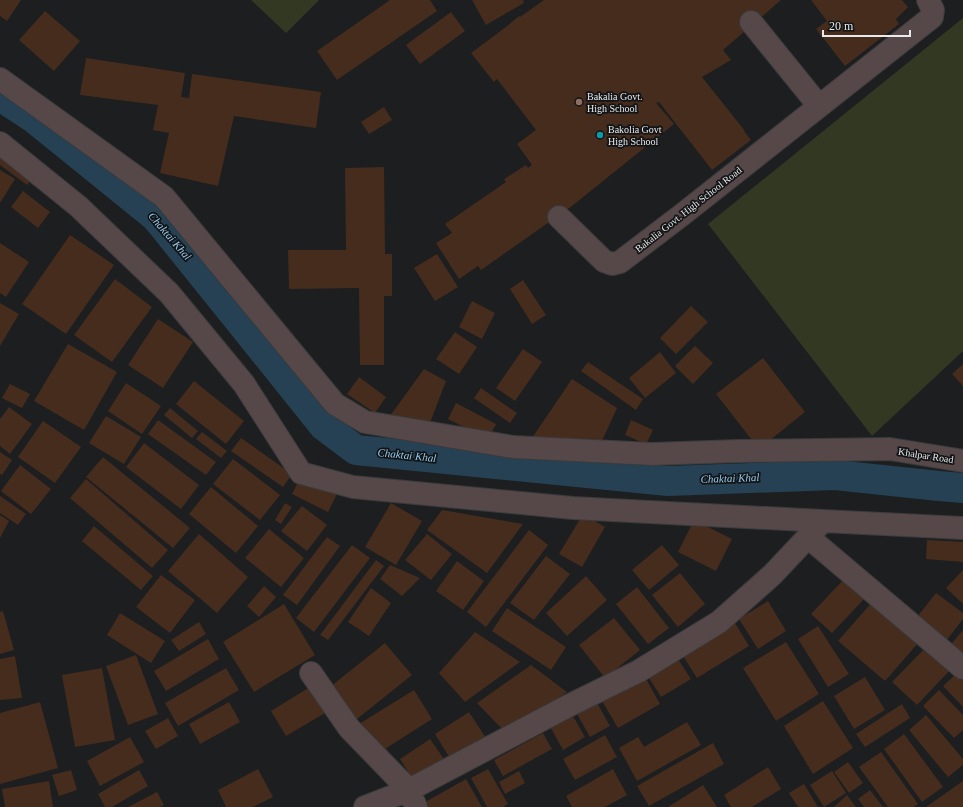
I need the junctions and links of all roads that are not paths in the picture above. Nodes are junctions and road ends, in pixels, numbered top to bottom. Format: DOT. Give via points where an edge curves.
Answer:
graph roads {
  1 [pos="928,0"];
  2 [pos="752,22"];
  3 [pos="0,79"];
  4 [pos="819,106"];
  5 [pos="0,143"];
  6 [pos="559,217"];
  7 [pos="963,461"];
  8 [pos="823,521"];
  9 [pos="963,528"];
  10 [pos="808,537"];
  11 [pos="963,668"];
  12 [pos="311,673"];
  13 [pos="413,798"];
  14 [pos="365,807"];
  1 -- 4 [label="street, Bakalia Govt. High School Road" via="933,10 932,17"];
  2 -- 4 [label="street"];
  3 -- 7 [label="street, Khalpar Road" via="164,197 335,404 365,422 512,447 652,454 890,449"];
  4 -- 6 [label="street, Bakalia Govt. High School Road" via="620,262 604,262"];
  5 -- 8 [label="street" via="78,206 169,293 244,384 301,473 353,487 573,508"];
  8 -- 9 [label="street"];
  8 -- 10 [label="street"];
  10 -- 11 [label="street"];
  10 -- 13 [label="street" via="772,575 719,622 639,671 568,706"];
  12 -- 13 [label="street" via="349,728"];
  13 -- 14 [label="street"];
}
